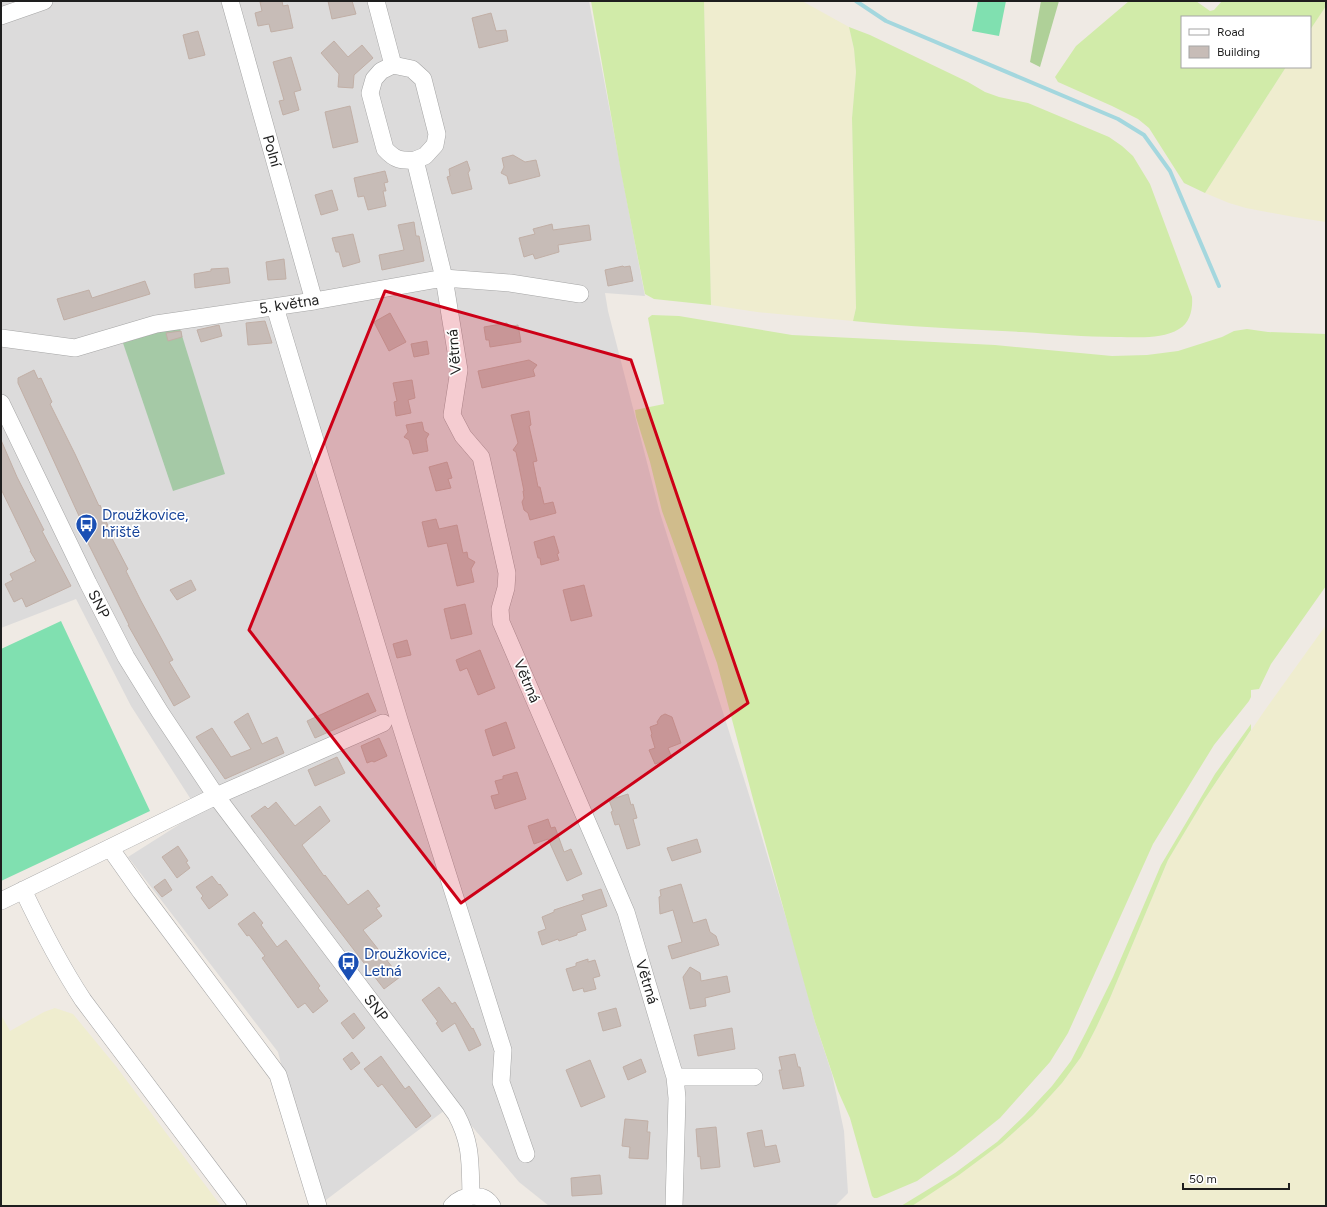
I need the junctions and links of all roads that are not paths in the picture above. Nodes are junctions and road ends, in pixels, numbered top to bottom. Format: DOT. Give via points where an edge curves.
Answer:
graph roads {
  1 [pos="44,1"];
  2 [pos="230,1"];
  3 [pos="376,1"];
  4 [pos="1,16"];
  5 [pos="393,65"];
  6 [pos="415,160"];
  7 [pos="444,278"];
  8 [pos="580,294"];
  9 [pos="314,301"];
  10 [pos="276,306"];
  11 [pos="1,338"];
  12 [pos="1,403"];
  13 [pos="383,723"];
  14 [pos="216,796"];
  15 [pos="110,848"];
  16 [pos="23,890"];
  17 [pos="1,901"];
  18 [pos="675,1077"];
  19 [pos="754,1077"];
  20 [pos="526,1154"];
  21 [pos="471,1196"];
  22 [pos="238,1206"];
  23 [pos="318,1206"];
  24 [pos="452,1206"];
  25 [pos="492,1206"];
  26 [pos="674,1206"];
  1 -- 4 [label="street"];
  2 -- 9 [label="street, Polní"];
  3 -- 5 [label="street"];
  5 -- 6 [label="street" via="412,69 423,79 437,134 435,145 425,156"];
  5 -- 6 [label="street" via="381,71 374,79 370,93 385,149 391,156 402,160"];
  6 -- 7 [label="street"];
  7 -- 8 [label="street, 5. května" via="510,282"];
  7 -- 9 [label="street, 5. května"];
  7 -- 18 [label="street, Větrná" via="459,370 452,416 463,436 481,457 507,574 500,609 502,622 626,912"];
  9 -- 10 [label="street, 5. května"];
  10 -- 11 [label="street, 5. května" via="156,324 75,348"];
  10 -- 20 [label="street" via="400,723 503,1050 501,1082"];
  12 -- 14 [label="street, SNP" via="126,657"];
  13 -- 14 [label="street"];
  14 -- 15 [label="street"];
  14 -- 21 [label="street, SNP" via="456,1114 470,1153"];
  15 -- 16 [label="street"];
  15 -- 23 [label="street" via="278,1075"];
  16 -- 17 [label="street"];
  16 -- 22 [label="street" via="47,941 83,1000"];
  18 -- 19 [label="street"];
  18 -- 26 [label="street, Větrná" via="677,1098"];
  21 -- 24 [label="street" via="460,1199"];
  21 -- 25 [label="street" via="479,1197"];
}
